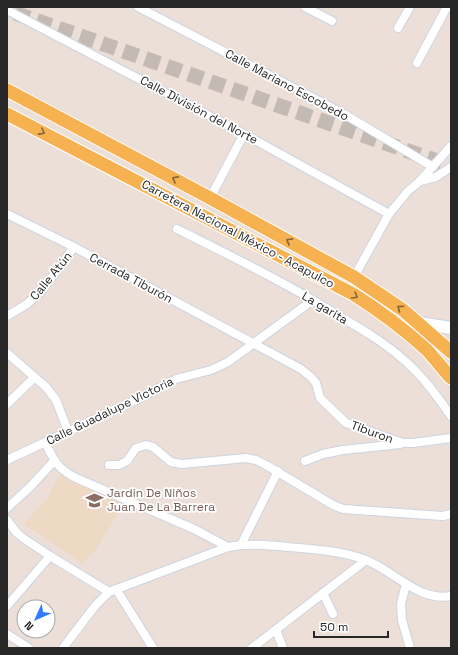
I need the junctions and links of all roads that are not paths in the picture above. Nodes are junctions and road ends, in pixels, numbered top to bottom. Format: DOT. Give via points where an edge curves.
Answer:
graph roads {
  1 [pos="138,7"];
  2 [pos="305,7"];
  3 [pos="410,7"];
  4 [pos="448,7"];
  5 [pos="7,10"];
  6 [pos="332,21"];
  7 [pos="398,28"];
  8 [pos="417,63"];
  9 [pos="7,90"];
  10 [pos="7,114"];
  11 [pos="244,134"];
  12 [pos="451,146"];
  13 [pos="433,167"];
  14 [pos="451,167"];
  15 [pos="420,181"];
  16 [pos="210,198"];
  17 [pos="389,214"];
  18 [pos="8,218"];
  19 [pos="177,229"];
  20 [pos="74,247"];
  21 [pos="354,277"];
  22 [pos="313,300"];
  23 [pos="7,316"];
  24 [pos="419,323"];
  25 [pos="451,328"];
  26 [pos="254,343"];
  27 [pos="451,352"];
  28 [pos="7,353"];
  29 [pos="34,378"];
  30 [pos="451,378"];
  31 [pos="7,404"];
  32 [pos="451,416"];
  33 [pos="68,431"];
  34 [pos="451,438"];
  35 [pos="45,442"];
  36 [pos="403,444"];
  37 [pos="7,460"];
  38 [pos="54,461"];
  39 [pos="305,461"];
  40 [pos="109,465"];
  41 [pos="278,472"];
  42 [pos="7,508"];
  43 [pos="451,514"];
  44 [pos="7,520"];
  45 [pos="241,544"];
  46 [pos="228,547"];
  47 [pos="50,556"];
  48 [pos="366,560"];
  49 [pos="406,584"];
  50 [pos="113,590"];
  51 [pos="323,593"];
  52 [pos="451,596"];
  53 [pos="7,606"];
  54 [pos="332,614"];
  55 [pos="276,630"];
  56 [pos="7,634"];
  57 [pos="65,647"];
  58 [pos="30,648"];
  59 [pos="152,648"];
  60 [pos="252,648"];
  61 [pos="283,648"];
  62 [pos="410,648"];
  1 -- 13 [label="street, Calle Mariano Escobedo" via="344,114"];
  2 -- 6 [label="street"];
  3 -- 7 [label="street"];
  4 -- 8 [label="street"];
  5 -- 11 [label="street, Calle División del Norte"];
  16 -- 9 [label="main road, Carretera Nacional México - Acapulco, one-way"];
  10 -- 30 [label="main road, Carretera Nacional México - Acapulco, one-way" via="353,294 404,330"];
  11 -- 16 [label="street"];
  11 -- 17 [label="street, Calle División del Norte"];
  12 -- 13 [label="street"];
  13 -- 15 [label="street"];
  14 -- 15 [label="street" via="436,177"];
  15 -- 17 [label="street"];
  21 -- 16 [label="main road, Carretera Nacional México - Acapulco, one-way"];
  17 -- 21 [label="street"];
  18 -- 20 [label="street, Cerrada Tiburón"];
  19 -- 22 [label="street, La garita"];
  20 -- 23 [label="street, Calle Atún" via="43,289 27,304"];
  20 -- 26 [label="street, Cerrada Tiburón"];
  24 -- 21 [label="main road, Carretera Nacional México - Acapulco, one-way"];
  22 -- 26 [label="street, Calle Guadalupe Victoria"];
  22 -- 32 [label="street, La garita" via="368,333 404,360 424,380"];
  24 -- 25 [label="main road"];
  24 -- 27 [label="main road, Carretera Nacional México - Acapulco"];
  26 -- 33 [label="street, Calle Guadalupe Victoria" via="228,362 211,370 176,379"];
  26 -- 36 [label="street, Tiburon" via="311,377 316,383 320,398 346,423"];
  28 -- 29 [label="street"];
  29 -- 31 [label="street"];
  29 -- 33 [label="street" via="46,387 56,400"];
  33 -- 35 [label="street, Calle Guadalupe Victoria"];
  34 -- 36 [label="street, Tiburon"];
  35 -- 37 [label="street, Calle Guadalupe Victoria"];
  35 -- 38 [label="street"];
  36 -- 39 [label="street" via="343,450"];
  38 -- 42 [label="street"];
  38 -- 46 [label="street" via="76,478 194,529"];
  40 -- 41 [label="street" via="127,462 136,448 146,445 171,462 181,464 246,458 256,460"];
  41 -- 43 [label="street" via="333,505 343,508 443,516"];
  41 -- 45 [label="street"];
  44 -- 47 [label="street" via="17,533"];
  45 -- 46 [label="street"];
  45 -- 48 [label="street" via="315,549"];
  46 -- 50 [label="street"];
  47 -- 50 [label="street"];
  47 -- 53 [label="street"];
  48 -- 49 [label="street"];
  48 -- 51 [label="street"];
  49 -- 52 [label="street" via="426,594 442,598"];
  49 -- 62 [label="street" via="401,604 402,620"];
  50 -- 57 [label="street" via="95,606"];
  50 -- 59 [label="street"];
  51 -- 54 [label="street"];
  51 -- 55 [label="street"];
  55 -- 60 [label="street"];
  55 -- 61 [label="street"];
  56 -- 58 [label="street"];
}
